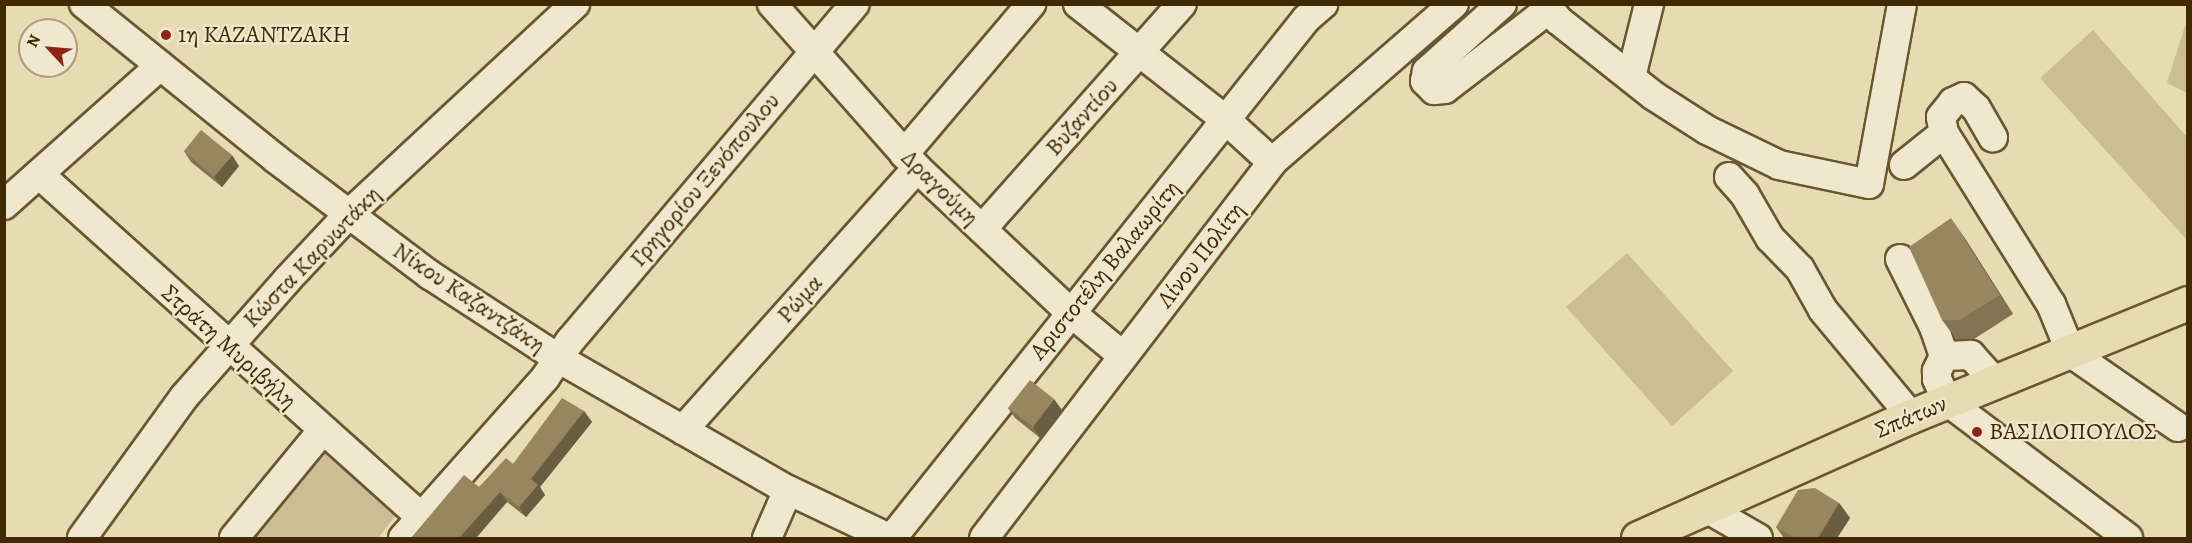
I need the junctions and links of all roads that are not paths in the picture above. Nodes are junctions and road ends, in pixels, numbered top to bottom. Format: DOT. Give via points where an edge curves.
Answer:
graph roads {
  1 [pos="84,4"];
  2 [pos="575,4"];
  3 [pos="772,4"];
  4 [pos="855,4"];
  5 [pos="1031,4"];
  6 [pos="1078,4"];
  7 [pos="1182,4"];
  8 [pos="1323,4"];
  9 [pos="1454,4"];
  10 [pos="1504,4"];
  11 [pos="1649,4"];
  12 [pos="1902,4"];
  13 [pos="1541,13"];
  14 [pos="813,52"];
  15 [pos="1139,53"];
  16 [pos="160,66"];
  17 [pos="1631,77"];
  18 [pos="1226,120"];
  19 [pos="1944,133"];
  20 [pos="1993,137"];
  21 [pos="910,161"];
  22 [pos="1272,162"];
  23 [pos="1904,165"];
  24 [pos="39,174"];
  25 [pos="1729,177"];
  26 [pos="4,205"];
  27 [pos="348,215"];
  28 [pos="982,229"];
  29 [pos="1900,259"];
  30 [pos="2187,303"];
  31 [pos="1070,312"];
  32 [pos="227,347"];
  33 [pos="2071,352"];
  34 [pos="1123,356"];
  35 [pos="1944,356"];
  36 [pos="558,358"];
  37 [pos="1996,383"];
  38 [pos="1947,401"];
  39 [pos="1911,416"];
  40 [pos="2178,427"];
  41 [pos="683,430"];
  42 [pos="322,431"];
  43 [pos="788,490"];
  44 [pos="1706,508"];
  45 [pos="412,528"];
  46 [pos="82,538"];
  47 [pos="234,538"];
  48 [pos="767,538"];
  49 [pos="890,538"];
  50 [pos="984,538"];
  51 [pos="1638,538"];
  52 [pos="1758,538"];
  53 [pos="2127,538"];
  1 -- 16 [label="street, Νίκου Καζαντζάκη"];
  2 -- 27 [label="street, Κώστα Καρυωτάκη"];
  3 -- 14 [label="street, Δραγούμη"];
  4 -- 14 [label="street, Γρηγορίου Ξενόπουλου"];
  5 -- 21 [label="street, Ρώμα"];
  6 -- 15 [label="street"];
  7 -- 15 [label="street, Βυζαντίου"];
  8 -- 18 [label="street, Αριστοτέλη Βαλαωρίτη" via="1306,19"];
  9 -- 22 [label="street, Λίνου Πολίτη"];
  10 -- 13 [label="street"];
  10 -- 13 [label="street" via="1427,71 1425,81 1434,90 1445,89"];
  11 -- 17 [label="street"];
  12 -- 17 [label="street" via="1869,184 1779,165 1707,130"];
  13 -- 17 [label="street"];
  14 -- 21 [label="street, Δραγούμη"];
  14 -- 36 [label="street, Γρηγορίου Ξενόπουλου"];
  15 -- 18 [label="street"];
  15 -- 28 [label="street, Βυζαντίου"];
  16 -- 24 [label="street"];
  16 -- 27 [label="street, Νίκου Καζαντζάκη"];
  18 -- 22 [label="street"];
  18 -- 31 [label="street, Αριστοτέλη Βαλαωρίτη"];
  19 -- 20 [label="street" via="1941,117 1953,102 1964,97 1976,108"];
  19 -- 23 [label="street"];
  19 -- 33 [label="street" via="2051,304"];
  21 -- 28 [label="street, Δραγούμη"];
  21 -- 41 [label="street, Ρώμα"];
  22 -- 34 [label="street, Λίνου Πολίτη"];
  24 -- 26 [label="street"];
  24 -- 32 [label="street, Στράτη Μυριβήλη"];
  25 -- 39 [label="street" via="1745,195 1770,238 1800,269 1823,310"];
  27 -- 32 [label="street, Κώστα Καρυωτάκη"];
  27 -- 36 [label="street, Νίκου Καζαντζάκη" via="429,275"];
  28 -- 31 [label="street, Δραγούμη"];
  29 -- 35 [label="street"];
  30 -- 33 [label="main road, Σπάτων"];
  31 -- 34 [label="street, Δραγούμη"];
  31 -- 49 [label="street, Αριστοτέλη Βαλαωρίτη"];
  32 -- 42 [label="street, Στράτη Μυριβήλη"];
  32 -- 46 [label="street, Κώστα Καρυωτάκη" via="184,397"];
  33 -- 37 [label="main road, Σπάτων"];
  33 -- 40 [label="street"];
  34 -- 50 [label="street, Λίνου Πολίτη"];
  35 -- 37 [label="street" via="1971,354"];
  35 -- 38 [label="street" via="1937,379"];
  36 -- 41 [label="street, Νίκου Καζαντζάκη"];
  36 -- 45 [label="street, Γρηγορίου Ξενόπουλου" via="545,378"];
  37 -- 38 [label="main road, Σπάτων"];
  38 -- 39 [label="main road, Σπάτων"];
  38 -- 53 [label="street"];
  39 -- 44 [label="main road, Σπάτων"];
  41 -- 43 [label="street, Νίκου Καζαντζάκη"];
  42 -- 45 [label="street, Στράτη Μυριβήλη"];
  42 -- 47 [label="street"];
  43 -- 48 [label="street"];
  43 -- 49 [label="street, Νίκου Καζαντζάκη"];
  44 -- 51 [label="main road, Σπάτων"];
  44 -- 52 [label="street"];
}
